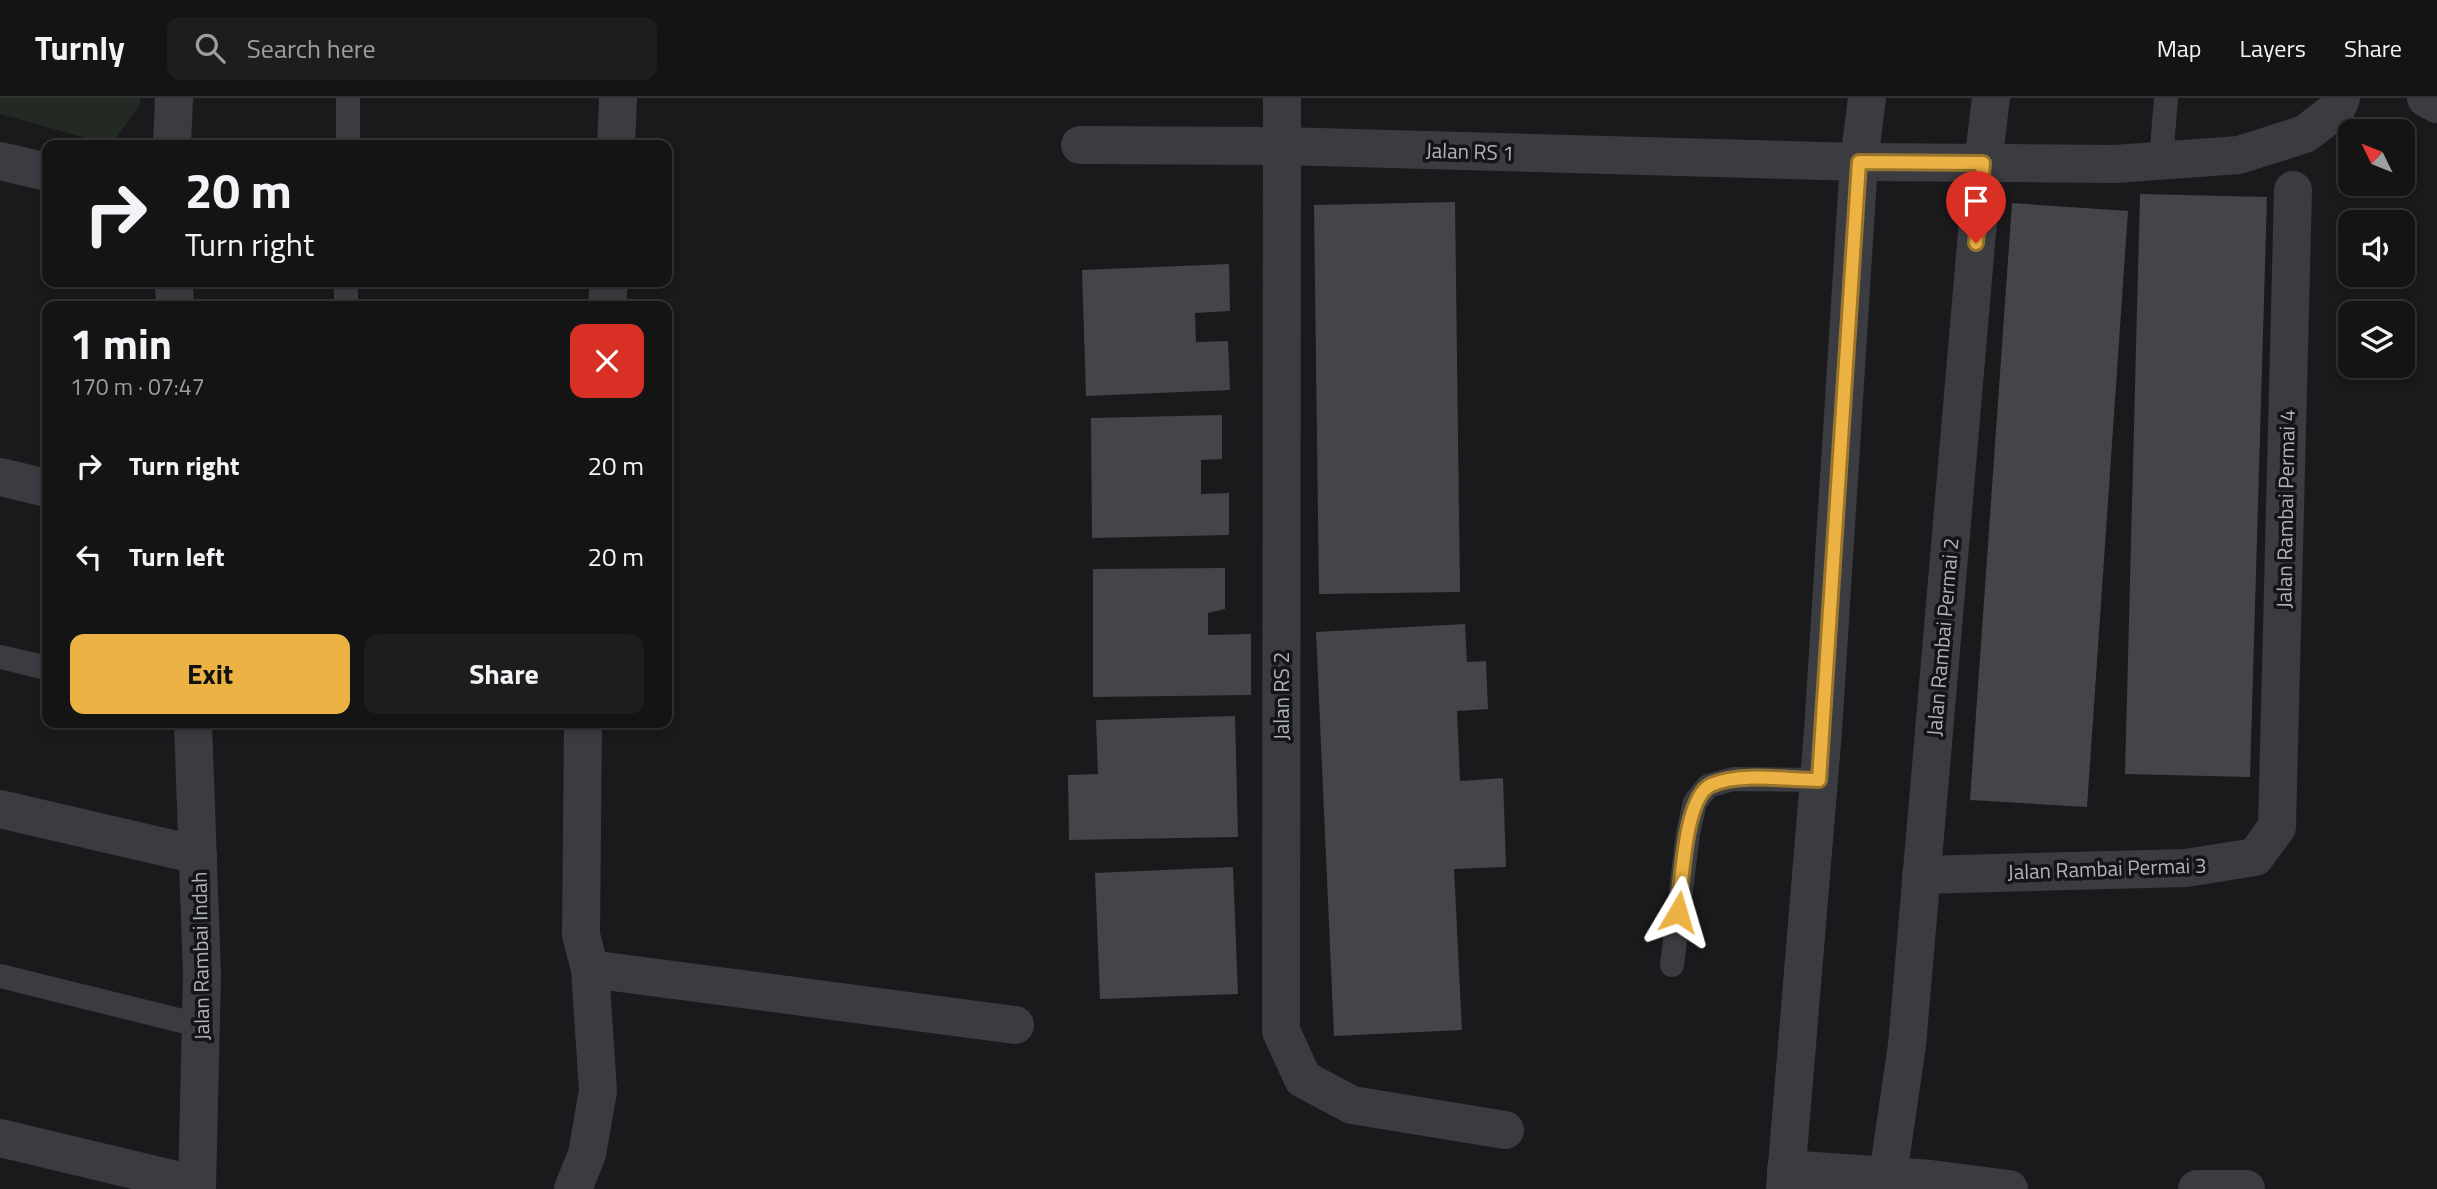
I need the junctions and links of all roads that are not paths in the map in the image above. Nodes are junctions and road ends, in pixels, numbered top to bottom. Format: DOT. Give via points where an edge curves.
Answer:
graph roads {
  1 [pos="174,98"];
  2 [pos="348,98"];
  3 [pos="618,98"];
  4 [pos="1282,98"];
  5 [pos="1867,98"];
  6 [pos="1991,98"];
  7 [pos="2166,98"];
  8 [pos="2341,98"];
  9 [pos="2426,98"];
  10 [pos="2437,104"];
  11 [pos="172,140"];
  12 [pos="348,140"];
  13 [pos="616,140"];
  14 [pos="1080,145"];
  15 [pos="1282,146"];
  16 [pos="0,161"];
  17 [pos="2161,161"];
  18 [pos="1859,162"];
  19 [pos="1983,163"];
  20 [pos="42,171"];
  21 [pos="2293,190"];
  22 [pos="0,477"];
  23 [pos="42,487"];
  24 [pos="0,657"];
  25 [pos="42,667"];
  26 [pos="193,728"];
  27 [pos="583,728"];
  28 [pos="1819,780"];
  29 [pos="0,809"];
  30 [pos="2277,827"];
  31 [pos="198,855"];
  32 [pos="1921,874"];
  33 [pos="1672,965"];
  34 [pos="590,969"];
  35 [pos="0,976"];
  36 [pos="1015,1025"];
  37 [pos="202,1026"];
  38 [pos="1505,1130"];
  39 [pos="0,1138"];
  40 [pos="1888,1175"];
  41 [pos="1786,1179"];
  42 [pos="197,1187"];
  43 [pos="573,1189"];
  44 [pos="2009,1189"];
  45 [pos="2197,1189"];
  46 [pos="2246,1189"];
  1 -- 11 [label="street"];
  2 -- 12 [label="lane"];
  3 -- 13 [label="street"];
  4 -- 15 [label="street, Jalan RS 2"];
  5 -- 18 [label="street"];
  6 -- 19 [label="street, Jalan Rambai Permai 2"];
  7 -- 17 [label="lane"];
  8 -- 17 [label="street, Jalan RS 1" via="2336,110 2305,134 2239,155"];
  9 -- 10 [label="street"];
  14 -- 15 [label="street, Jalan RS 1"];
  15 -- 18 [label="street, Jalan RS 1"];
  15 -- 38 [label="street, Jalan RS 2" via="1281,1031 1303,1079 1352,1105"];
  16 -- 20 [label="street"];
  17 -- 19 [label="street, Jalan RS 1"];
  18 -- 19 [label="street, Jalan RS 1"];
  18 -- 28 [label="street"];
  19 -- 32 [label="street, Jalan Rambai Permai 2"];
  21 -- 30 [label="street, Jalan Rambai Permai 4"];
  22 -- 23 [label="street"];
  24 -- 25 [label="lane"];
  26 -- 31 [label="street, Jalan Rambai Indah"];
  27 -- 34 [label="street" via="581,934"];
  28 -- 33 [label="lane" via="1733,779 1708,786 1695,802"];
  28 -- 41 [label="street"];
  29 -- 31 [label="street"];
  30 -- 32 [label="street, Jalan Rambai Permai 3" via="2255,857 2186,868"];
  31 -- 37 [label="street, Jalan Rambai Indah"];
  32 -- 40 [label="street, Jalan Rambai Permai 2" via="1907,1045"];
  34 -- 36 [label="street"];
  34 -- 43 [label="street" via="598,1091 587,1154"];
  35 -- 37 [label="lane"];
  37 -- 42 [label="street, Jalan Rambai Indah"];
  39 -- 42 [label="street"];
  40 -- 41 [label="street"];
  40 -- 44 [label="street"];
  45 -- 46 [label="street"];
}
